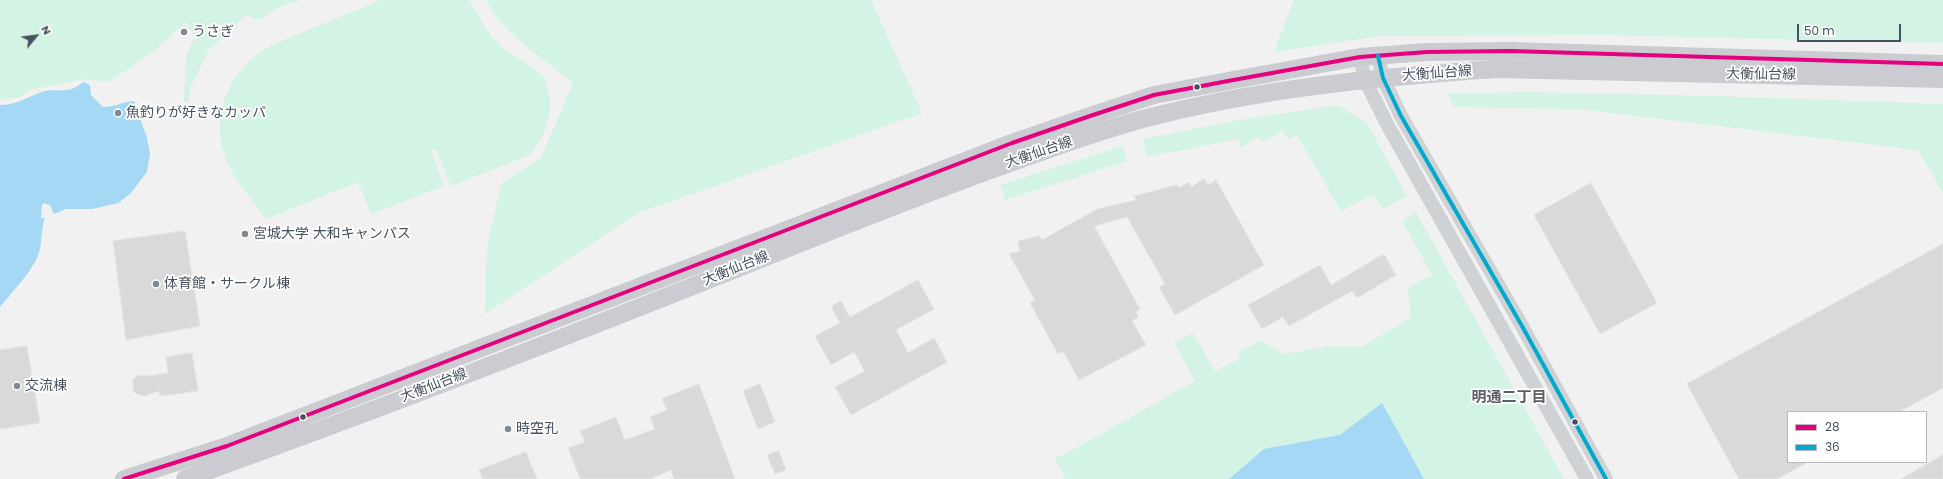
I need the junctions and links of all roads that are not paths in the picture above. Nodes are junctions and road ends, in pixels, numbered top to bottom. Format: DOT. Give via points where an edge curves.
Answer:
graph roads {
  1 [pos="1378,56"];
  2 [pos="1360,58"];
  3 [pos="1943,64"];
  4 [pos="1374,79"];
  5 [pos="1943,79"];
  6 [pos="124,479"];
  7 [pos="185,479"];
  8 [pos="1586,479"];
  9 [pos="1606,479"];
  1 -- 2 [label="main road, 大衡仙台線"];
  1 -- 3 [label="main road, 大衡仙台線" via="1427,52 1511,51"];
  1 -- 4 [label="street"];
  2 -- 4 [label="street"];
  2 -- 6 [label="main road, 大衡仙台線" via="1228,80 1154,96 1090,116 1012,143 226,446"];
  4 -- 5 [label="main road, 大衡仙台線" via="1496,69"];
  4 -- 7 [label="main road, 大衡仙台線" via="1270,92 1152,117 1091,134 939,187 659,299"];
  4 -- 8 [label="street" via="1391,130"];
  4 -- 9 [label="street" via="1401,116 1522,326"];
}
